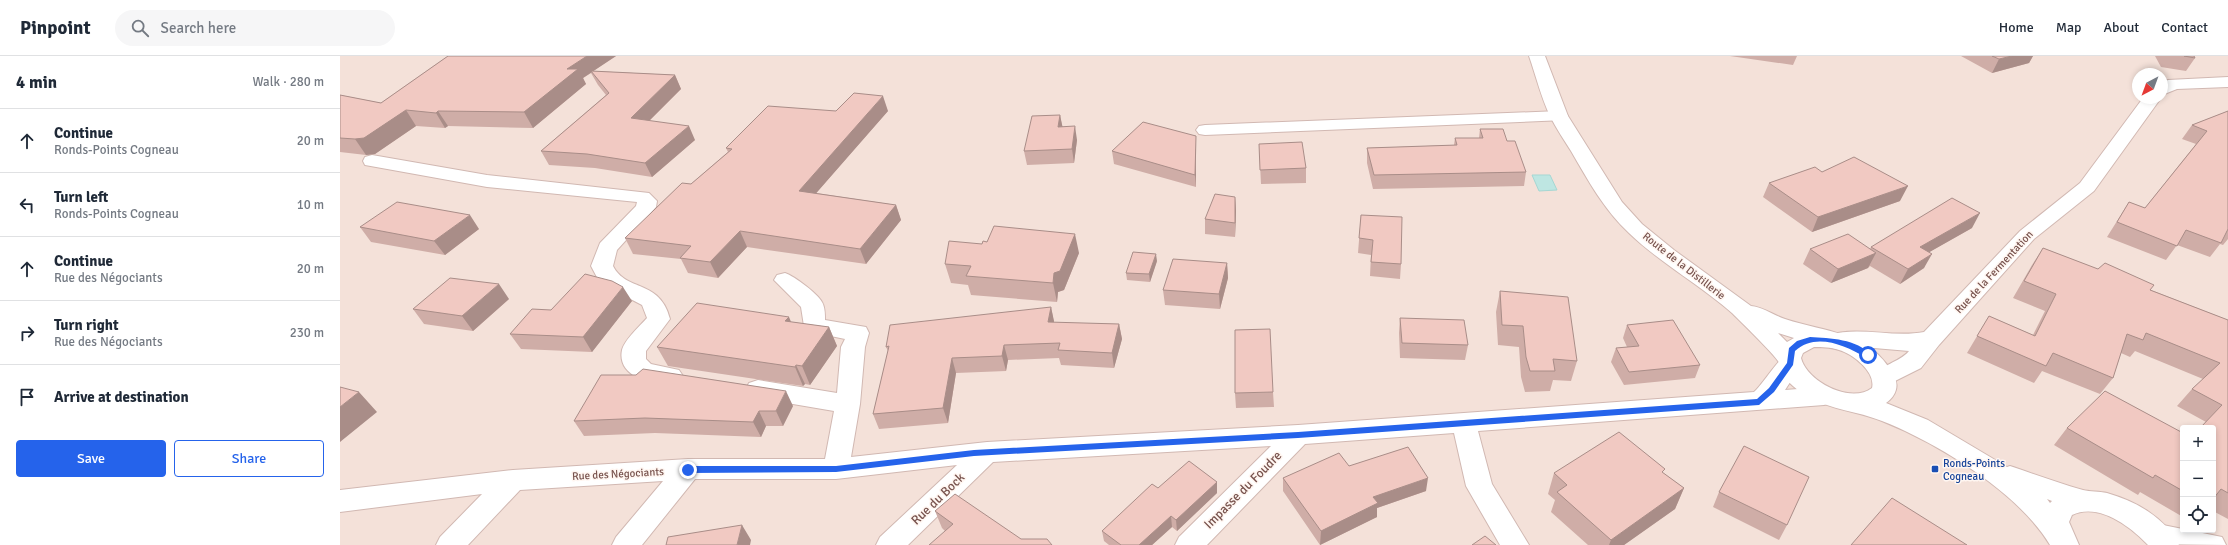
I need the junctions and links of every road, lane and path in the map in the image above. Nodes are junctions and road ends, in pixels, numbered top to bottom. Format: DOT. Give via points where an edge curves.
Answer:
graph roads {
  1 [pos="1537,56"];
  2 [pos="2228,82"];
  3 [pos="2168,87"];
  4 [pos="2148,104"];
  5 [pos="1559,116"];
  6 [pos="1205,130"];
  7 [pos="372,161"];
  8 [pos="785,280"];
  9 [pos="1739,308"];
  10 [pos="1931,339"];
  11 [pos="1830,340"];
  12 [pos="1790,361"];
  13 [pos="689,378"];
  14 [pos="1884,383"];
  15 [pos="734,385"];
  16 [pos="1834,399"];
  17 [pos="1759,402"];
  18 [pos="848,404"];
  19 [pos="1464,423"];
  20 [pos="1924,429"];
  21 [pos="1298,435"];
  22 [pos="987,452"];
  23 [pos="836,469"];
  24 [pos="688,470"];
  25 [pos="1994,470"];
  26 [pos="513,480"];
  27 [pos="2081,500"];
  28 [pos="340,501"];
  29 [pos="2061,536"];
  30 [pos="2161,540"];
  31 [pos="450,545"];
  32 [pos="626,545"];
  33 [pos="890,545"];
  34 [pos="1189,545"];
  35 [pos="1515,545"];
  36 [pos="2212,545"];
  1 -- 5 [label="street, Route de la Distillerie"];
  2 -- 3 [label="street" via="2174,84"];
  4 -- 10 [label="street, Rue de la Fermentation" via="2087,187 2027,235"];
  5 -- 6 [label="street"];
  5 -- 9 [label="street, Route de la Distillerie" via="1602,188 1635,228"];
  7 -- 13 [label="street" via="487,181 642,198 648,201 646,207 608,248 602,266 608,278 650,300 656,307 659,318 634,349 634,362 644,372"];
  8 -- 18 [label="street" via="812,304 815,326 858,333 853,347"];
  9 -- 11 [label="street, Route de la Distillerie" via="1774,324"];
  9 -- 12 [label="street, Route de la Distillerie"];
  10 -- 11 [label="street" via="1909,343"];
  10 -- 14 [label="street, Rue de la Fermentation" via="1914,362"];
  11 -- 12 [label="street" via="1810,339 1799,343 1792,350"];
  11 -- 14 [label="street" via="1853,346 1868,355 1879,366"];
  12 -- 16 [label="street" via="1801,381"];
  12 -- 17 [label="street" via="1772,390"];
  14 -- 16 [label="street" via="1878,396 1870,401"];
  14 -- 20 [label="street" via="1896,404"];
  15 -- 18 [label="street"];
  16 -- 17 [label="street, Rue des Négociants"];
  16 -- 20 [label="street" via="1862,404"];
  17 -- 19 [label="street, Rue des Négociants"];
  18 -- 23 [label="street"];
  19 -- 21 [label="street, Rue des Négociants"];
  19 -- 35 [label="street" via="1479,486"];
  20 -- 25 [label="street"];
  21 -- 22 [label="street, Rue des Négociants"];
  21 -- 34 [label="street, Impasse du Foudre"];
  22 -- 23 [label="street, Rue des Négociants"];
  22 -- 33 [label="street, Rue du Bock"];
  23 -- 24 [label="street, Rue des Négociants"];
  24 -- 26 [label="street, Rue des Négociants"];
  24 -- 32 [label="street"];
  25 -- 27 [label="street"];
  25 -- 29 [label="street" via="2025,494"];
  26 -- 28 [label="street, Rue des Négociants"];
  26 -- 31 [label="street"];
  27 -- 29 [label="street" via="2068,502 2060,508 2056,517"];
  27 -- 30 [label="street" via="2106,504 2134,516"];
  30 -- 36 [label="street"];
}
